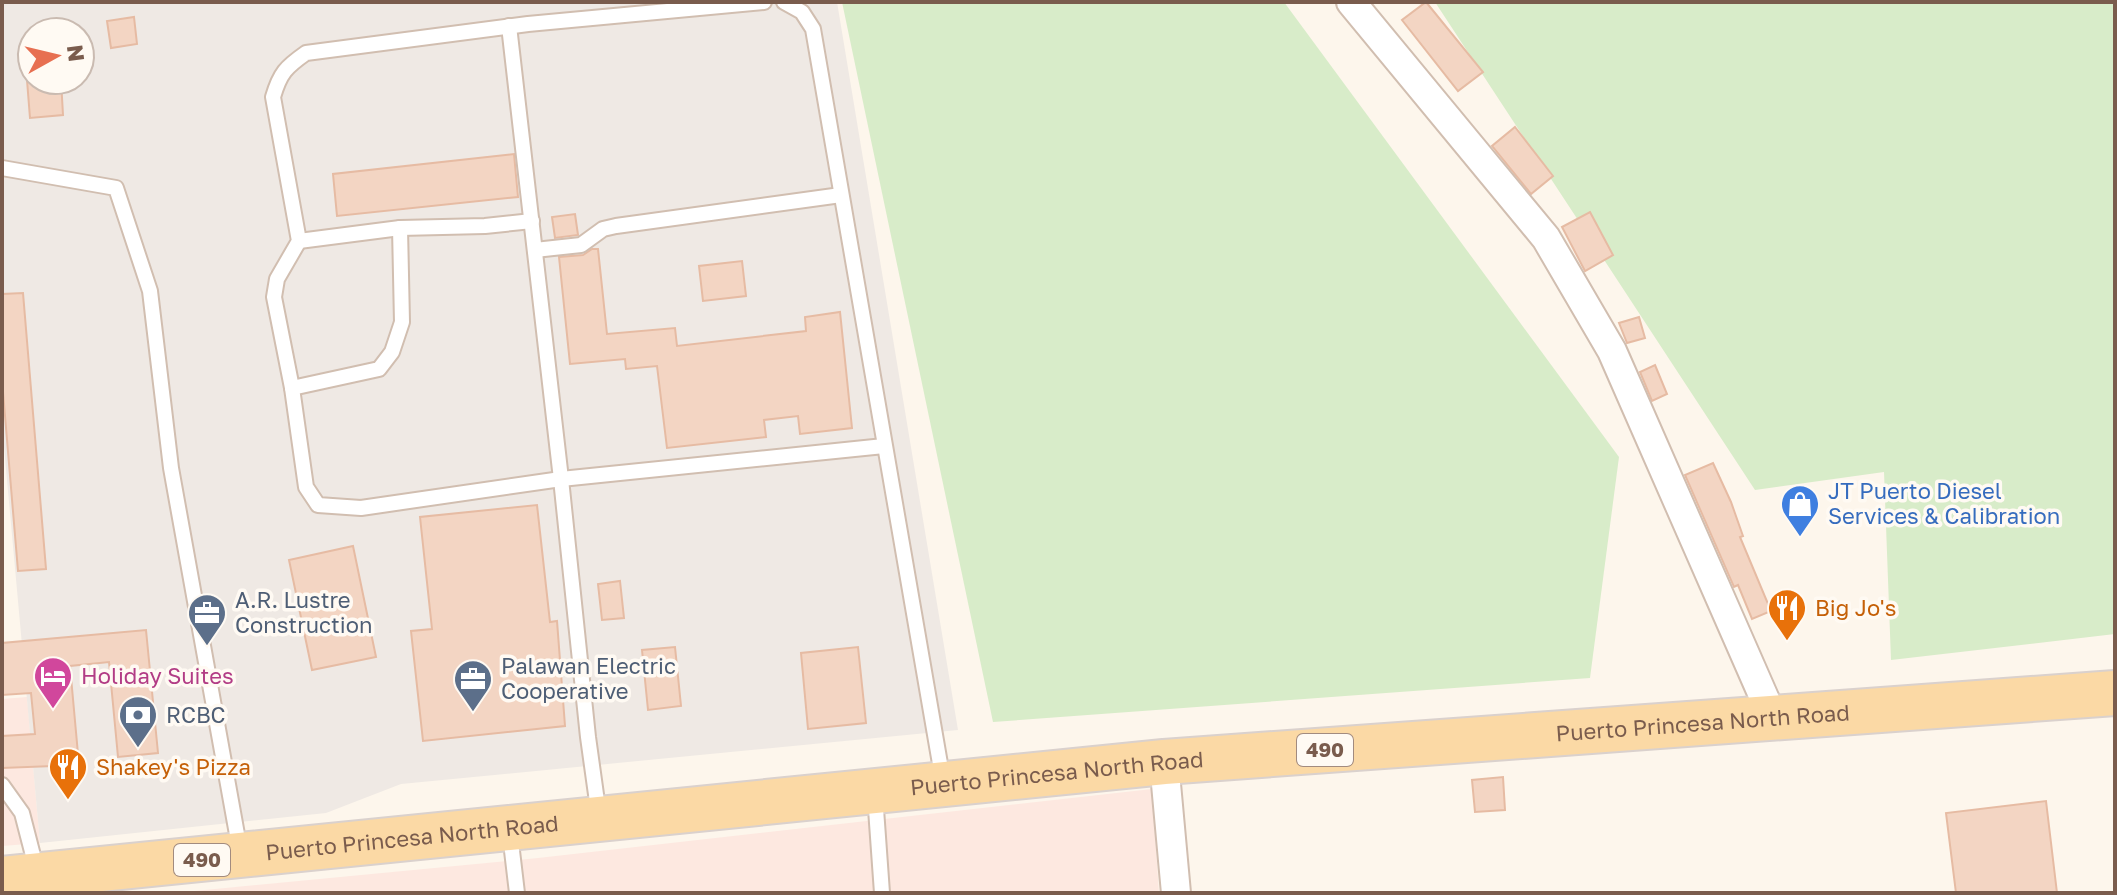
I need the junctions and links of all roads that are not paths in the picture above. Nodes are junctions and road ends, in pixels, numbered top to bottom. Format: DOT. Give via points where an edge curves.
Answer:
graph roads {
  1 [pos="764,2"];
  2 [pos="784,2"];
  3 [pos="1351,2"];
  4 [pos="509,26"];
  5 [pos="2,168"];
  6 [pos="841,195"];
  7 [pos="532,221"];
  8 [pos="400,228"];
  9 [pos="299,241"];
  10 [pos="535,250"];
  11 [pos="292,388"];
  12 [pos="884,446"];
  13 [pos="561,479"];
  14 [pos="2115,693"];
  15 [pos="1773,718"];
  16 [pos="1164,762"];
  17 [pos="2,785"];
  18 [pos="943,785"];
  19 [pos="875,790"];
  20 [pos="600,819"];
  21 [pos="510,828"];
  22 [pos="240,856"];
  23 [pos="20,877"];
  24 [pos="517,893"];
  25 [pos="882,893"];
  26 [pos="1176,893"];
  1 -- 4 [label="lane"];
  2 -- 6 [label="lane" via="802,12 813,29"];
  3 -- 15 [label="street" via="1546,238 1587,306 1612,351"];
  4 -- 7 [label="lane"];
  4 -- 9 [label="lane" via="306,53 291,63 279,76 273,97"];
  5 -- 22 [label="lane" via="116,188 150,291 171,468"];
  6 -- 10 [label="lane" via="616,226 581,245"];
  6 -- 12 [label="lane"];
  7 -- 8 [label="lane"];
  7 -- 10 [label="lane"];
  8 -- 9 [label="lane"];
  8 -- 11 [label="lane" via="402,322 392,352 379,369"];
  9 -- 11 [label="lane" via="274,287"];
  10 -- 13 [label="lane"];
  11 -- 13 [label="lane" via="306,487 318,505 361,508"];
  12 -- 13 [label="lane"];
  12 -- 18 [label="lane"];
  13 -- 20 [label="lane"];
  14 -- 15 [label="main road, Puerto Princesa North Road / 490"];
  15 -- 16 [label="main road, Puerto Princesa North Road / 490"];
  16 -- 18 [label="main road, Puerto Princesa North Road / 490"];
  16 -- 26 [label="street"];
  17 -- 23 [label="lane" via="22,813"];
  18 -- 19 [label="main road, Puerto Princesa North Road / 490"];
  19 -- 20 [label="main road, Puerto Princesa North Road / 490"];
  19 -- 25 [label="lane"];
  20 -- 21 [label="main road, Puerto Princesa North Road / 490"];
  21 -- 22 [label="main road, Puerto Princesa North Road / 490"];
  21 -- 24 [label="lane"];
  22 -- 23 [label="main road, Puerto Princesa North Road / 490"];
}
